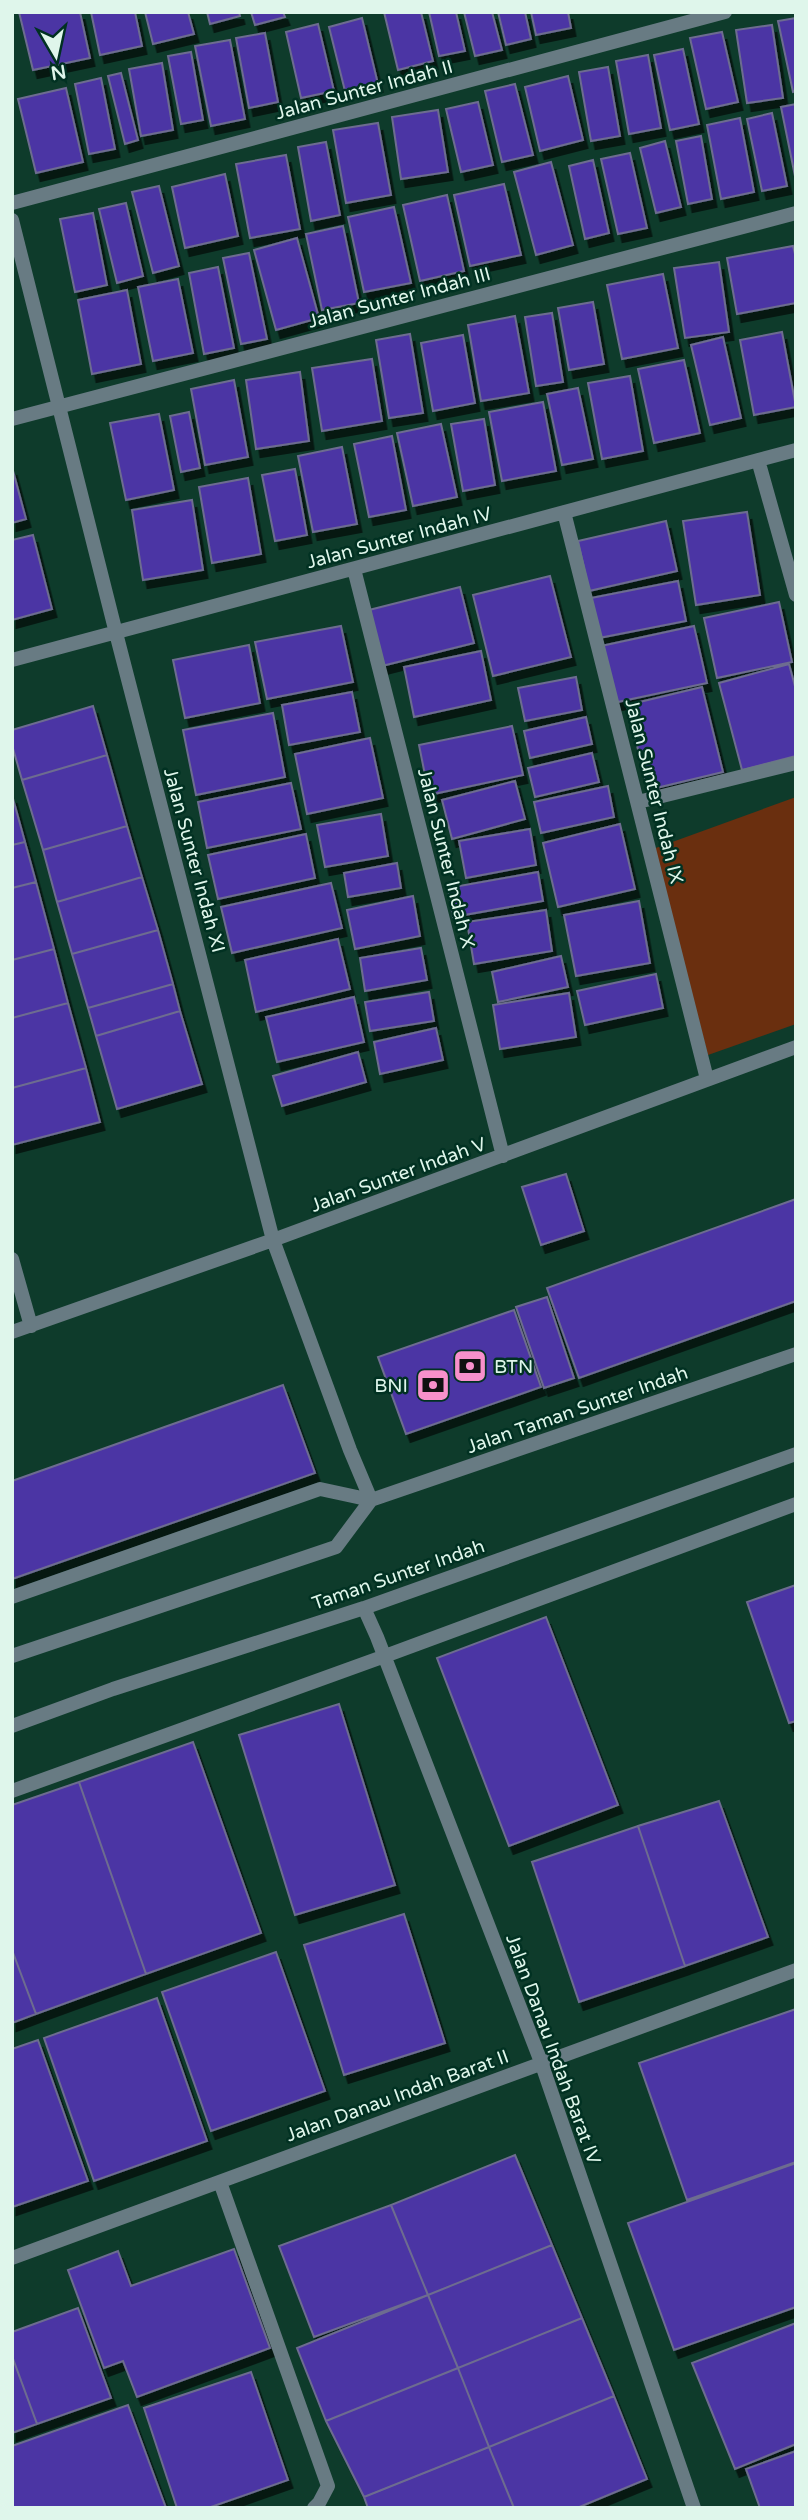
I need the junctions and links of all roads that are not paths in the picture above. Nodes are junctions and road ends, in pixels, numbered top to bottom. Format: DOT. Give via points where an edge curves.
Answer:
graph roads {
  1 [pos="725,12"];
  2 [pos="12,203"];
  3 [pos="796,213"];
  4 [pos="12,220"];
  5 [pos="60,406"];
  6 [pos="12,419"];
  7 [pos="796,450"];
  8 [pos="758,460"];
  9 [pos="564,512"];
  10 [pos="354,569"];
  11 [pos="796,595"];
  12 [pos="116,633"];
  13 [pos="12,660"];
  14 [pos="796,763"];
  15 [pos="638,802"];
  16 [pos="796,1047"];
  17 [pos="707,1079"];
  18 [pos="503,1156"];
  19 [pos="273,1240"];
  20 [pos="12,1259"];
  21 [pos="31,1326"];
  22 [pos="12,1332"];
  23 [pos="796,1354"];
  24 [pos="796,1454"];
  25 [pos="371,1500"];
  26 [pos="796,1504"];
  27 [pos="12,1597"];
  28 [pos="364,1608"];
  29 [pos="12,1656"];
  30 [pos="385,1656"];
  31 [pos="12,1726"];
  32 [pos="12,1791"];
  33 [pos="796,1970"];
  34 [pos="541,2062"];
  35 [pos="220,2182"];
  36 [pos="12,2258"];
  37 [pos="314,2508"];
  38 [pos="694,2508"];
  1 -- 2 [label="street, Jalan Sunter Indah II"];
  3 -- 5 [label="street, Jalan Sunter Indah III"];
  4 -- 5 [label="street, Jalan Sunter Indah XI"];
  5 -- 6 [label="street, Jalan Sunter Indah III"];
  5 -- 12 [label="street, Jalan Sunter Indah XI"];
  7 -- 8 [label="street, Jalan Sunter Indah IV"];
  8 -- 9 [label="street, Jalan Sunter Indah IV"];
  8 -- 11 [label="street"];
  9 -- 10 [label="street, Jalan Sunter Indah IV"];
  9 -- 15 [label="street, Jalan Sunter Indah IX"];
  10 -- 12 [label="street, Jalan Sunter Indah IV"];
  10 -- 18 [label="street, Jalan Sunter Indah X"];
  12 -- 13 [label="street, Jalan Sunter Indah IV"];
  12 -- 19 [label="street, Jalan Sunter Indah XI"];
  14 -- 15 [label="street"];
  15 -- 17 [label="street, Jalan Sunter Indah IX"];
  16 -- 17 [label="street, Jalan Sunter Indah V"];
  17 -- 18 [label="street, Jalan Sunter Indah V"];
  18 -- 19 [label="street, Jalan Sunter Indah V"];
  19 -- 21 [label="street, Jalan Sunter Indah V"];
  19 -- 25 [label="street, Jalan Sunter Indah XI"];
  20 -- 21 [label="street"];
  21 -- 22 [label="street, Jalan Sunter Indah V"];
  23 -- 25 [label="street, Jalan Taman Sunter Indah"];
  24 -- 28 [label="street, Taman Sunter Indah"];
  25 -- 27 [label="street" via="320,1489"];
  25 -- 29 [label="street" via="336,1547"];
  26 -- 30 [label="street"];
  28 -- 30 [label="street, Jalan Danau Indah Barat IV"];
  28 -- 31 [label="street, Taman Sunter Indah"];
  30 -- 32 [label="street"];
  30 -- 34 [label="street, Jalan Danau Indah Barat IV"];
  33 -- 34 [label="street, Jalan Danau Indah Barat II"];
  34 -- 35 [label="street, Jalan Danau Indah Barat II"];
  34 -- 38 [label="street, Jalan Danau Indah Barat IV"];
  35 -- 36 [label="street, Jalan Danau Indah Barat II"];
  35 -- 37 [label="street" via="328,2486"];
}
